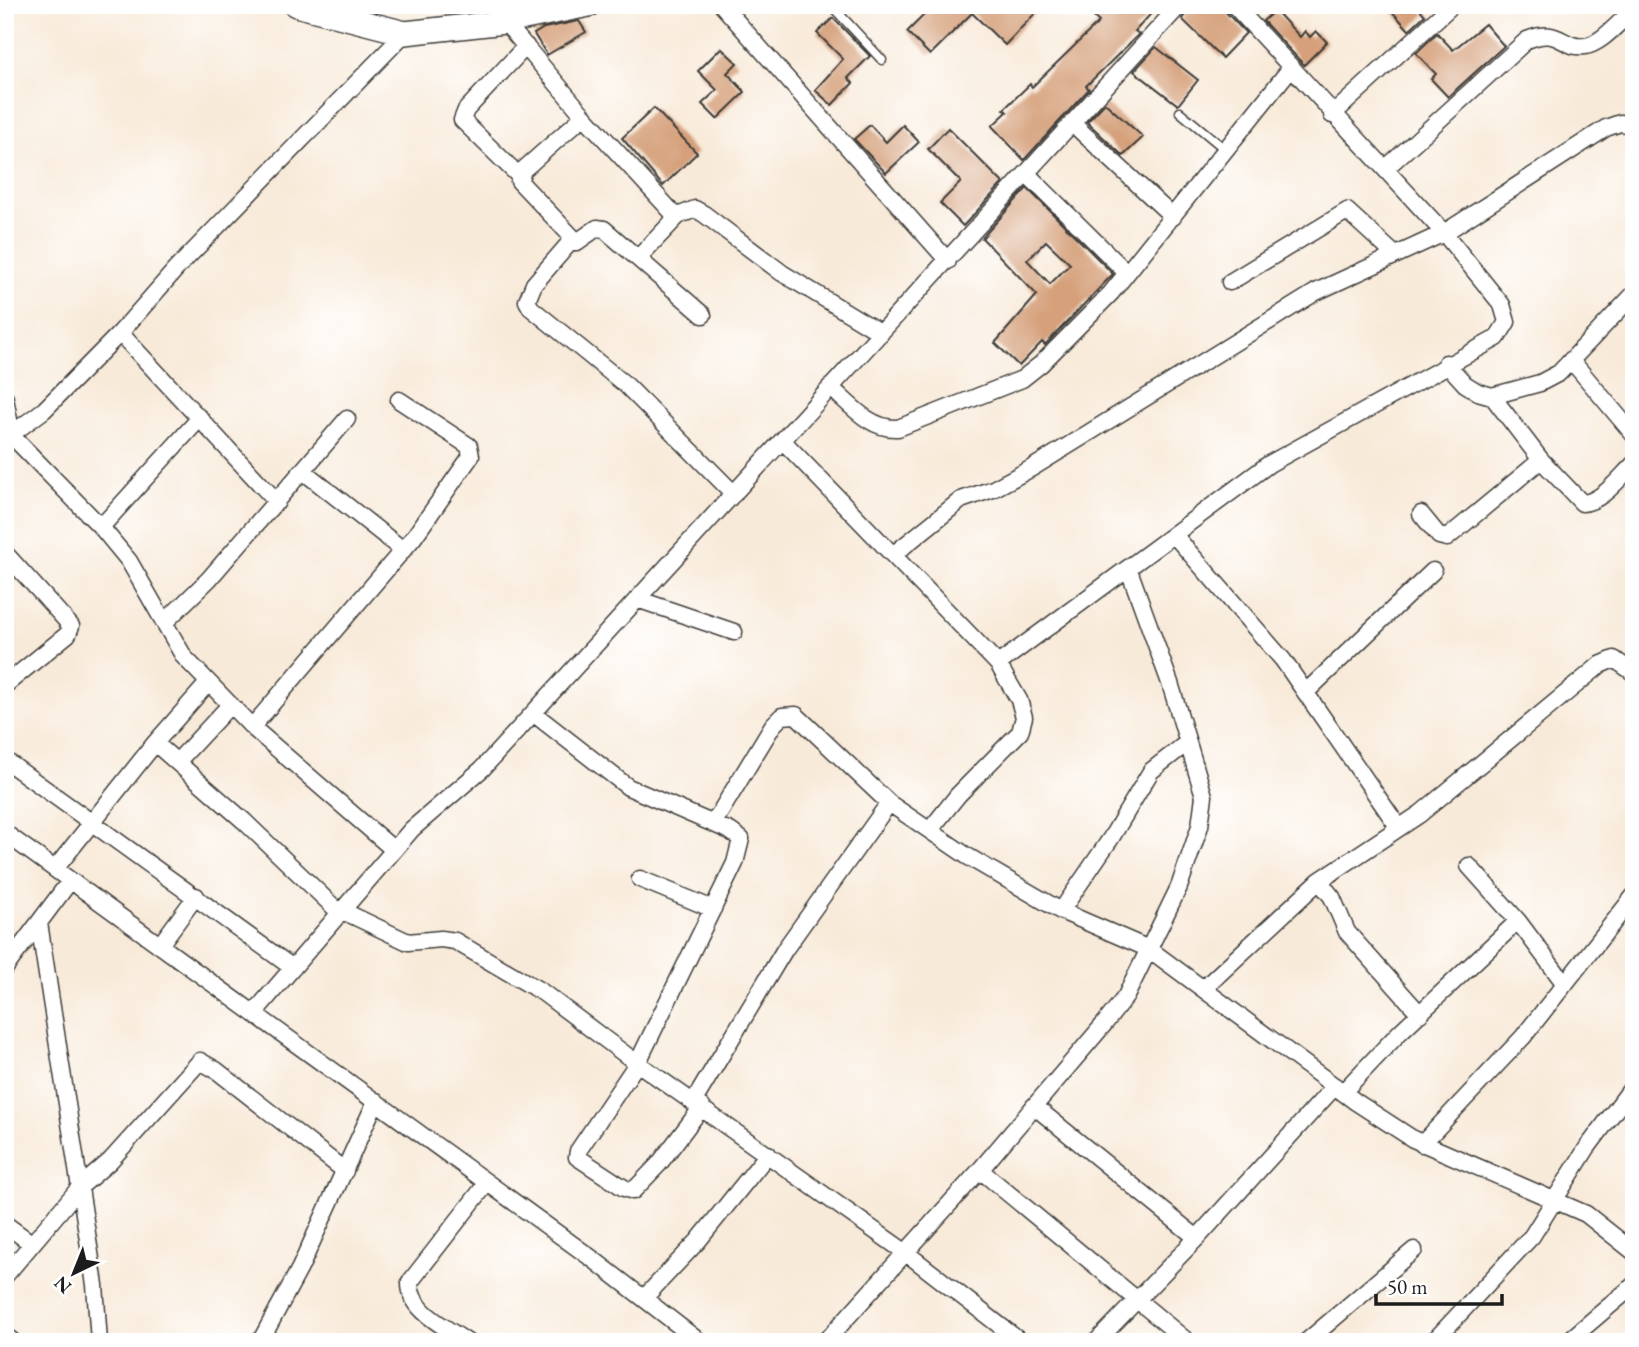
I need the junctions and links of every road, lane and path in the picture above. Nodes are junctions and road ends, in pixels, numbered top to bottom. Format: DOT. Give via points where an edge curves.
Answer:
graph roads {
  1 [pos="296,5"];
  2 [pos="589,5"];
  3 [pos="722,5"];
  4 [pos="831,5"];
  5 [pos="1180,5"];
  6 [pos="1234,5"];
  7 [pos="1452,5"];
  8 [pos="1634,10"];
  9 [pos="505,22"];
  10 [pos="405,33"];
  11 [pos="526,46"];
  12 [pos="882,60"];
  13 [pos="1290,69"];
  14 [pos="1180,112"];
  15 [pos="1332,115"];
  16 [pos="583,116"];
  17 [pos="1072,123"];
  18 [pos="1634,125"];
  19 [pos="1226,150"];
  20 [pos="1385,169"];
  21 [pos="1027,174"];
  22 [pos="519,176"];
  23 [pos="678,216"];
  24 [pos="1173,217"];
  25 [pos="1444,233"];
  26 [pos="573,239"];
  27 [pos="1394,254"];
  28 [pos="639,257"];
  29 [pos="948,261"];
  30 [pos="1127,272"];
  31 [pos="1230,282"];
  32 [pos="1634,294"];
  33 [pos="703,315"];
  34 [pos="120,333"];
  35 [pos="881,333"];
  36 [pos="1571,360"];
  37 [pos="1446,363"];
  38 [pos="830,387"];
  39 [pos="1492,396"];
  40 [pos="5,398"];
  41 [pos="399,400"];
  42 [pos="200,418"];
  43 [pos="348,419"];
  44 [pos="1634,435"];
  45 [pos="9,438"];
  46 [pos="783,441"];
  47 [pos="1541,460"];
  48 [pos="1634,464"];
  49 [pos="303,471"];
  50 [pos="734,494"];
  51 [pos="277,502"];
  52 [pos="1420,514"];
  53 [pos="101,527"];
  54 [pos="1175,536"];
  55 [pos="403,550"];
  56 [pos="5,553"];
  57 [pos="894,554"];
  58 [pos="1129,570"];
  59 [pos="1433,571"];
  60 [pos="637,599"];
  61 [pos="164,622"];
  62 [pos="734,632"];
  63 [pos="998,664"];
  64 [pos="1634,673"];
  65 [pos="208,683"];
  66 [pos="5,685"];
  67 [pos="1306,692"];
  68 [pos="230,705"];
  69 [pos="533,713"];
  70 [pos="252,727"];
  71 [pos="155,743"];
  72 [pos="1188,743"];
  73 [pos="5,760"];
  74 [pos="177,762"];
  75 [pos="889,803"];
  76 [pos="91,823"];
  77 [pos="713,824"];
  78 [pos="1399,828"];
  79 [pos="930,830"];
  80 [pos="5,833"];
  81 [pos="394,850"];
  82 [pos="1469,866"];
  83 [pos="55,869"];
  84 [pos="640,879"];
  85 [pos="70,881"];
  86 [pos="1319,881"];
  87 [pos="196,896"];
  88 [pos="1634,896"];
  89 [pos="713,909"];
  90 [pos="1061,911"];
  91 [pos="342,912"];
  92 [pos="1518,921"];
  93 [pos="39,923"];
  94 [pos="160,945"];
  95 [pos="1149,949"];
  96 [pos="5,968"];
  97 [pos="293,968"];
  98 [pos="1566,985"];
  99 [pos="1203,989"];
  100 [pos="254,1013"];
  101 [pos="1420,1014"];
  102 [pos="638,1062"];
  103 [pos="1634,1085"];
  104 [pos="1339,1089"];
  105 [pos="376,1101"];
  106 [pos="698,1104"];
  107 [pos="1034,1106"];
  108 [pos="1422,1144"];
  109 [pos="768,1154"];
  110 [pos="980,1170"];
  111 [pos="345,1171"];
  112 [pos="487,1183"];
  113 [pos="80,1187"];
  114 [pos="1556,1200"];
  115 [pos="5,1224"];
  116 [pos="1197,1238"];
  117 [pos="31,1243"];
  118 [pos="1414,1250"];
  119 [pos="1634,1251"];
  120 [pos="905,1252"];
  121 [pos="5,1276"];
  122 [pos="1634,1285"];
  123 [pos="643,1298"];
  124 [pos="1136,1299"];
  125 [pos="5,1335"];
  126 [pos="826,1341"];
  127 [pos="13,1342"];
  128 [pos="99,1342"];
  129 [pos="260,1342"];
  130 [pos="467,1342"];
  131 [pos="700,1342"];
  132 [pos="1021,1342"];
  133 [pos="1097,1342"];
  134 [pos="1188,1342"];
  135 [pos="1306,1342"];
  136 [pos="1433,1342"];
  137 [pos="1567,1342"];
  1 -- 10 [label="street"];
  2 -- 9 [label="street"];
  3 -- 29 [label="street"];
  4 -- 12 [label="lane"];
  5 -- 17 [label="street"];
  6 -- 13 [label="street"];
  7 -- 15 [label="street"];
  8 -- 20 [label="street" via="1586,46 1542,34 1527,40"];
  9 -- 10 [label="street"];
  9 -- 11 [label="street"];
  10 -- 34 [label="street"];
  11 -- 16 [label="street"];
  11 -- 22 [label="street" via="466,110 462,120"];
  13 -- 15 [label="street"];
  13 -- 19 [label="street"];
  14 -- 19 [label="lane"];
  15 -- 20 [label="street"];
  16 -- 22 [label="street"];
  16 -- 23 [label="street"];
  17 -- 21 [label="street"];
  17 -- 24 [label="street"];
  18 -- 25 [label="street" via="1606,128"];
  19 -- 24 [label="street"];
  20 -- 25 [label="street"];
  21 -- 29 [label="street"];
  21 -- 30 [label="street"];
  22 -- 26 [label="street" via="522,185"];
  23 -- 28 [label="street"];
  23 -- 35 [label="street" via="695,209 704,214 782,272"];
  24 -- 30 [label="street"];
  25 -- 27 [label="street"];
  25 -- 37 [label="street" via="1502,305 1507,322 1497,338"];
  26 -- 28 [label="street" via="581,241 600,227"];
  26 -- 50 [label="street" via="534,284 527,301 627,386"];
  27 -- 31 [label="street" via="1347,211"];
  27 -- 57 [label="street" via="1316,292 1007,482 961,500"];
  28 -- 33 [label="street"];
  29 -- 35 [label="street"];
  30 -- 38 [label="street" via="1022,379 898,428 873,424"];
  32 -- 36 [label="street"];
  34 -- 42 [label="street"];
  34 -- 45 [label="street" via="44,410"];
  35 -- 38 [label="street"];
  36 -- 39 [label="street" via="1540,383"];
  36 -- 44 [label="street"];
  37 -- 39 [label="street" via="1465,384"];
  37 -- 54 [label="street" via="1269,464"];
  38 -- 46 [label="street"];
  39 -- 47 [label="street"];
  40 -- 45 [label="street"];
  41 -- 55 [label="street" via="472,451"];
  42 -- 51 [label="street"];
  42 -- 53 [label="street"];
  43 -- 49 [label="street"];
  45 -- 53 [label="street"];
  46 -- 50 [label="street"];
  46 -- 57 [label="street"];
  47 -- 48 [label="street" via="1582,503 1600,496"];
  47 -- 52 [label="street" via="1447,538 1439,536"];
  49 -- 51 [label="street"];
  49 -- 55 [label="street"];
  50 -- 60 [label="street"];
  51 -- 61 [label="street"];
  53 -- 61 [label="street" via="141,578"];
  54 -- 58 [label="street"];
  54 -- 67 [label="street" via="1257,627"];
  55 -- 70 [label="street"];
  56 -- 66 [label="street" via="71,626 68,634"];
  57 -- 63 [label="street"];
  58 -- 63 [label="street"];
  58 -- 72 [label="street"];
  59 -- 67 [label="street"];
  60 -- 62 [label="street"];
  60 -- 69 [label="street"];
  61 -- 65 [label="street" via="175,644"];
  63 -- 79 [label="street" via="1019,700 1024,717 1020,732"];
  64 -- 78 [label="street" via="1614,659 1600,665"];
  65 -- 68 [label="street"];
  65 -- 71 [label="street"];
  67 -- 78 [label="street"];
  68 -- 70 [label="street"];
  68 -- 74 [label="street"];
  69 -- 77 [label="street" via="628,787"];
  69 -- 81 [label="street" via="482,769"];
  70 -- 81 [label="street"];
  71 -- 74 [label="street"];
  71 -- 76 [label="street"];
  72 -- 90 [label="street" via="1151,771"];
  72 -- 95 [label="street" via="1204,796 1203,813 1179,887"];
  73 -- 76 [label="street"];
  74 -- 91 [label="street"];
  75 -- 77 [label="street" via="805,721 789,714 761,742"];
  75 -- 79 [label="street"];
  75 -- 106 [label="street" via="785,949"];
  76 -- 83 [label="street"];
  76 -- 87 [label="street"];
  77 -- 89 [label="street" via="736,835 741,844"];
  78 -- 86 [label="street"];
  79 -- 90 [label="street"];
  80 -- 83 [label="street"];
  81 -- 91 [label="street"];
  82 -- 92 [label="street"];
  83 -- 85 [label="street"];
  84 -- 89 [label="street"];
  85 -- 93 [label="street"];
  85 -- 94 [label="street"];
  86 -- 99 [label="street"];
  86 -- 101 [label="street" via="1332,897 1347,932"];
  87 -- 94 [label="street"];
  87 -- 97 [label="street"];
  88 -- 98 [label="street"];
  89 -- 102 [label="street"];
  90 -- 95 [label="street"];
  91 -- 97 [label="street"];
  91 -- 102 [label="street" via="408,942 455,941 542,992"];
  92 -- 98 [label="street"];
  92 -- 101 [label="street"];
  93 -- 96 [label="street"];
  93 -- 113 [label="street"];
  94 -- 100 [label="street"];
  95 -- 99 [label="street"];
  95 -- 107 [label="street" via="1126,996"];
  97 -- 100 [label="street"];
  98 -- 108 [label="street"];
  99 -- 104 [label="street"];
  100 -- 105 [label="street"];
  101 -- 104 [label="street"];
  102 -- 106 [label="street"];
  102 -- 106 [label="street" via="578,1150 579,1161 633,1191 659,1164"];
  103 -- 114 [label="street" via="1587,1148"];
  104 -- 108 [label="street"];
  104 -- 116 [label="street"];
  105 -- 111 [label="street"];
  105 -- 112 [label="street"];
  106 -- 109 [label="street"];
  107 -- 110 [label="street"];
  107 -- 116 [label="street"];
  108 -- 114 [label="street"];
  109 -- 120 [label="street"];
  109 -- 123 [label="street" via="698,1241"];
  110 -- 120 [label="street"];
  110 -- 124 [label="street"];
  111 -- 113 [label="street" via="200,1061 110,1161"];
  111 -- 129 [label="street"];
  112 -- 123 [label="street"];
  112 -- 130 [label="street" via="410,1282 409,1294 416,1305"];
  113 -- 117 [label="street"];
  113 -- 128 [label="street"];
  114 -- 119 [label="street" via="1586,1214"];
  114 -- 136 [label="street" via="1511,1262"];
  115 -- 117 [label="street"];
  116 -- 124 [label="street"];
  117 -- 121 [label="street"];
  118 -- 135 [label="street"];
  120 -- 126 [label="street"];
  120 -- 132 [label="street"];
  122 -- 137 [label="street"];
  123 -- 131 [label="street"];
  124 -- 133 [label="street"];
  124 -- 134 [label="street"];
  125 -- 127 [label="street"];
}
